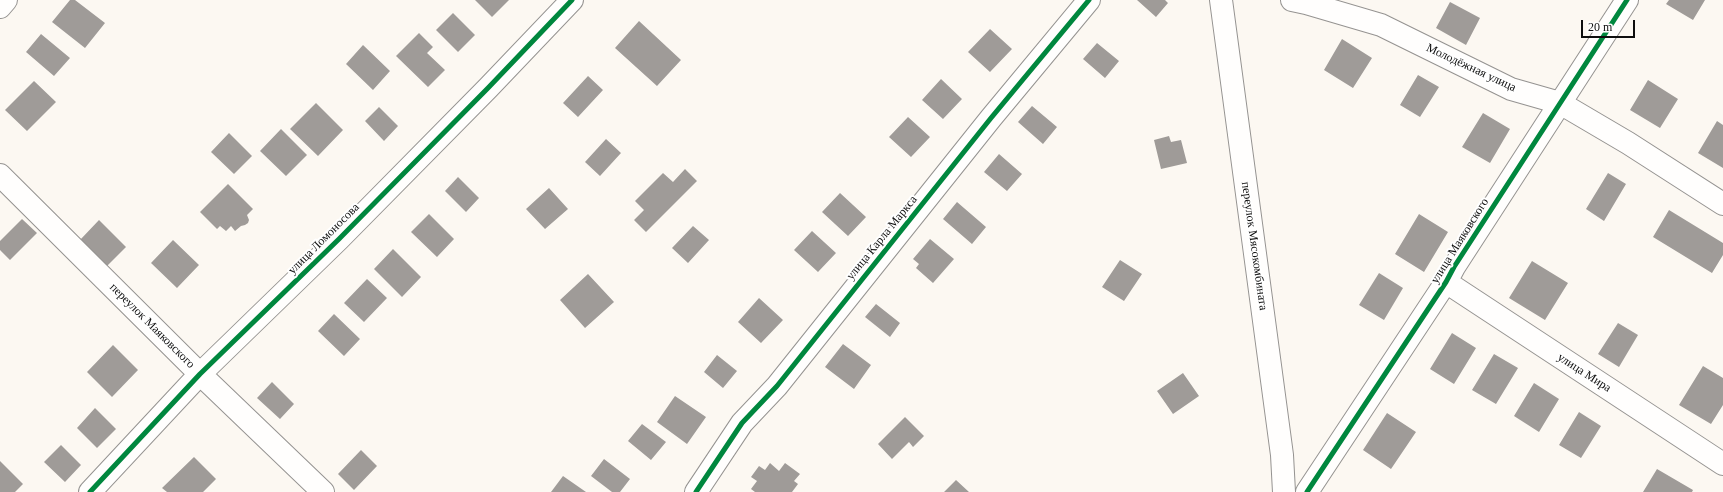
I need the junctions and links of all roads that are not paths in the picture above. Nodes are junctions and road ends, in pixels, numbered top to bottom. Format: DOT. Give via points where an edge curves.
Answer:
graph roads {
  1 [pos="6,0"];
  2 [pos="572,0"];
  3 [pos="1089,0"];
  4 [pos="1221,0"];
  5 [pos="1292,0"];
  6 [pos="1627,0"];
  7 [pos="0,7"];
  8 [pos="1560,104"];
  9 [pos="0,175"];
  10 [pos="1723,204"];
  11 [pos="1446,282"];
  12 [pos="200,374"];
  13 [pos="1723,464"];
  14 [pos="90,492"];
  15 [pos="323,492"];
  16 [pos="696,492"];
  17 [pos="1284,492"];
  18 [pos="1308,492"];
  1 -- 7 [label="street"];
  2 -- 12 [label="street, улица Ломоносова" via="338,239"];
  3 -- 16 [label="street, улица Карла Маркса" via="991,118 777,386 742,423"];
  4 -- 17 [label="street, переулок Мясокомбината" via="1281,447"];
  5 -- 8 [label="street, Молодёжная улица" via="1381,25 1511,88"];
  6 -- 8 [label="street, улица Маяковского"];
  8 -- 10 [label="street, Молодёжная улица" via="1628,143"];
  8 -- 11 [label="street, улица Маяковского"];
  9 -- 12 [label="street, переулок Маяковского"];
  11 -- 13 [label="street, улица Мира"];
  11 -- 18 [label="street, улица Маяковского"];
  12 -- 14 [label="street, улица Ломоносова"];
  12 -- 15 [label="street, переулок Маяковского"];
}
